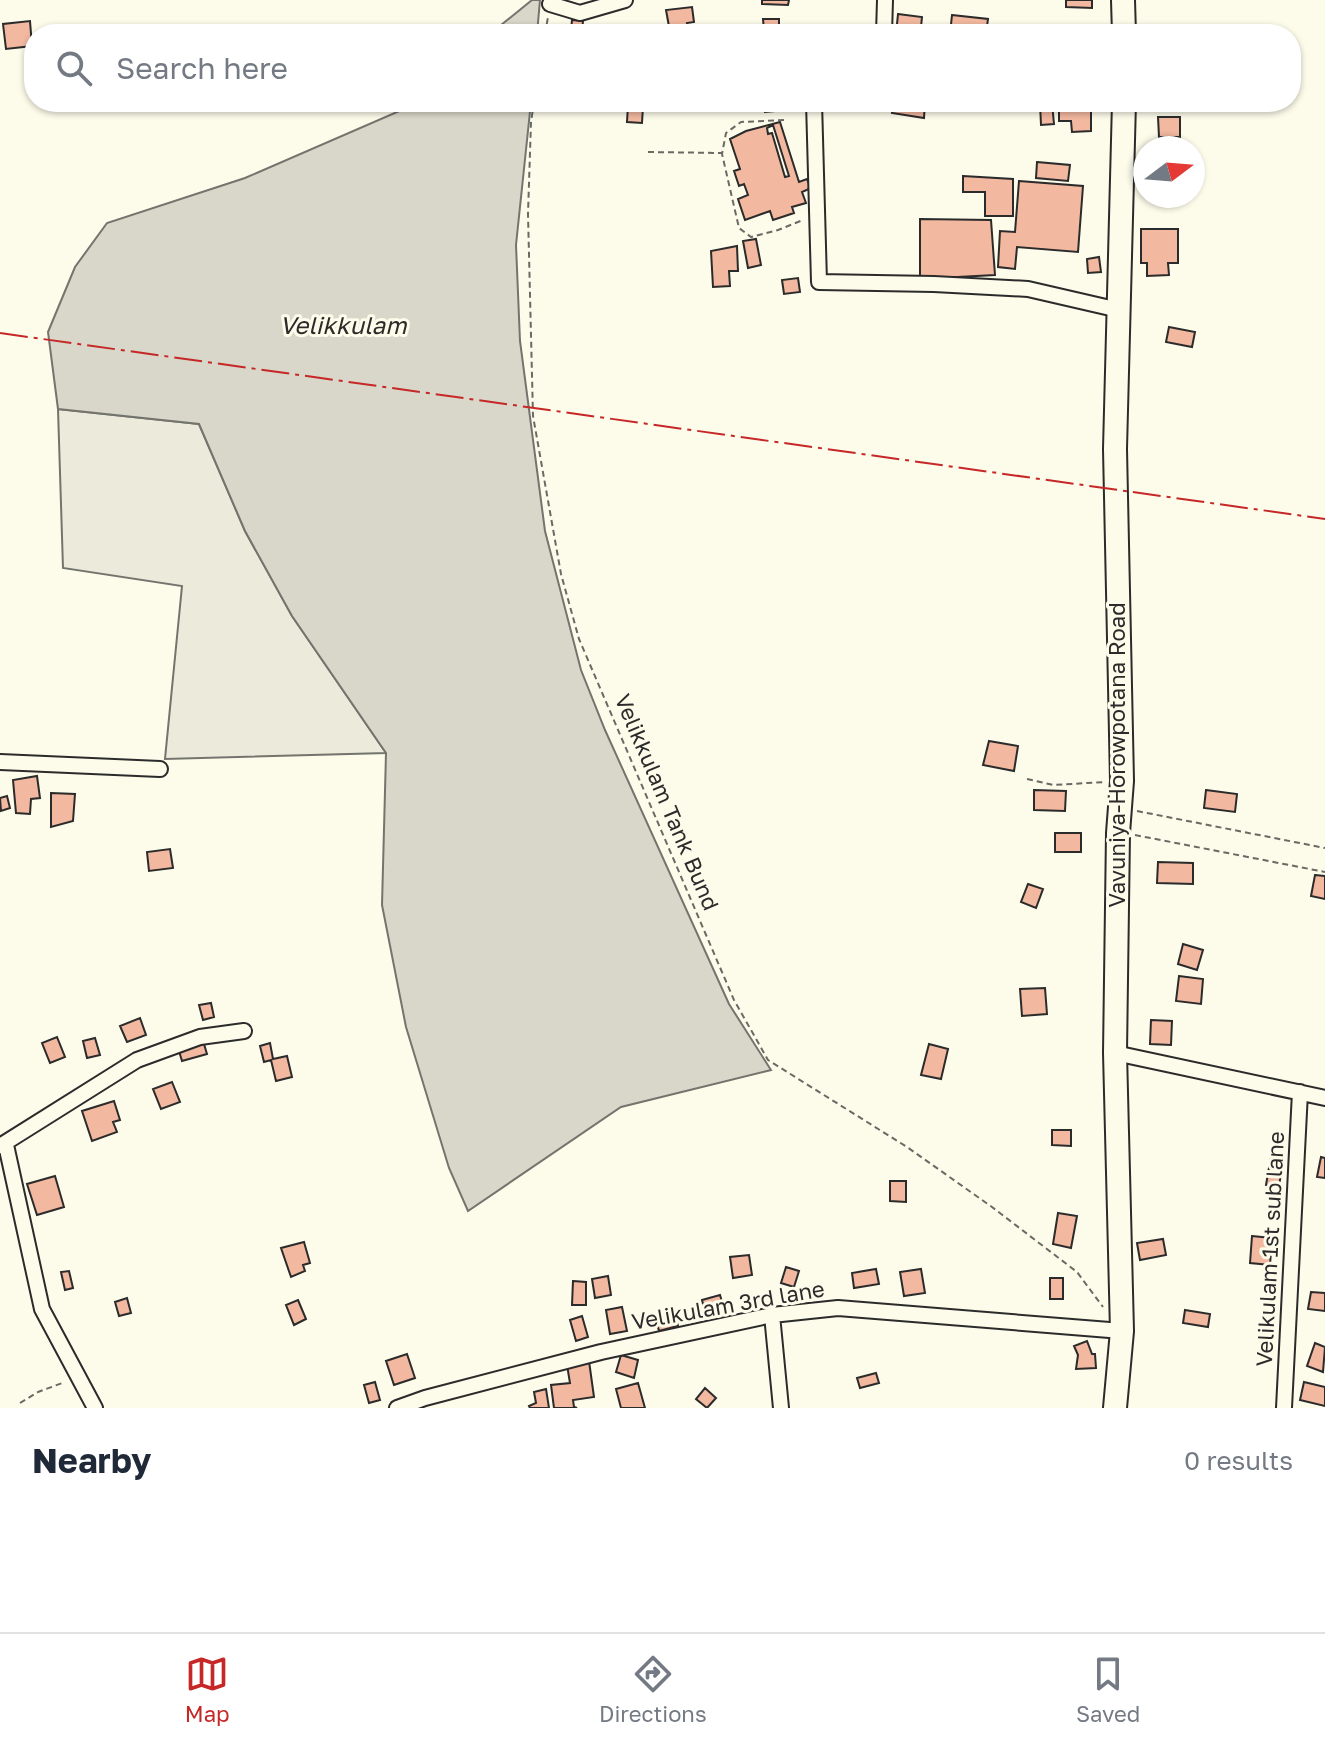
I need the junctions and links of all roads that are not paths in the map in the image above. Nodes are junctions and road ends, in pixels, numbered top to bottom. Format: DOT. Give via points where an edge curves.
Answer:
graph roads {
  1 [pos="625,0"];
  2 [pos="885,0"];
  3 [pos="1123,0"];
  4 [pos="550,4"];
  5 [pos="884,24"];
  6 [pos="1124,24"];
  7 [pos="814,112"];
  8 [pos="1124,112"];
  9 [pos="1119,310"];
  10 [pos="0,762"];
  11 [pos="160,769"];
  12 [pos="244,1031"];
  13 [pos="1115,1053"];
  14 [pos="1300,1092"];
  15 [pos="1325,1098"];
  16 [pos="3,1146"];
  17 [pos="772,1315"];
  18 [pos="1122,1331"];
  19 [pos="95,1408"];
  20 [pos="397,1408"];
  21 [pos="781,1408"];
  22 [pos="1115,1408"];
  23 [pos="1284,1408"];
  1 -- 4 [label="street" via="580,13"];
  2 -- 5 [label="street"];
  3 -- 6 [label="highway"];
  7 -- 9 [label="street" via="819,282 1028,289"];
  8 -- 9 [label="highway, Vavuniya-Horowpotana Road"];
  9 -- 13 [label="highway, Vavuniya-Horowpotana Road" via="1115,449 1122,781"];
  10 -- 11 [label="street"];
  12 -- 16 [label="street" via="200,1037 137,1060"];
  13 -- 14 [label="street"];
  13 -- 18 [label="highway, Vavuniya-Horowpotana Road"];
  14 -- 15 [label="street"];
  14 -- 23 [label="street, Velikulam 1st sub lane"];
  16 -- 19 [label="street" via="42,1309"];
  17 -- 18 [label="street, Velikulam 3rd lane" via="838,1308"];
  17 -- 20 [label="street, Velikulam 3rd lane" via="601,1352"];
  17 -- 21 [label="street"];
  18 -- 22 [label="highway, Vavuniya-Horowpotana Road"];
}
